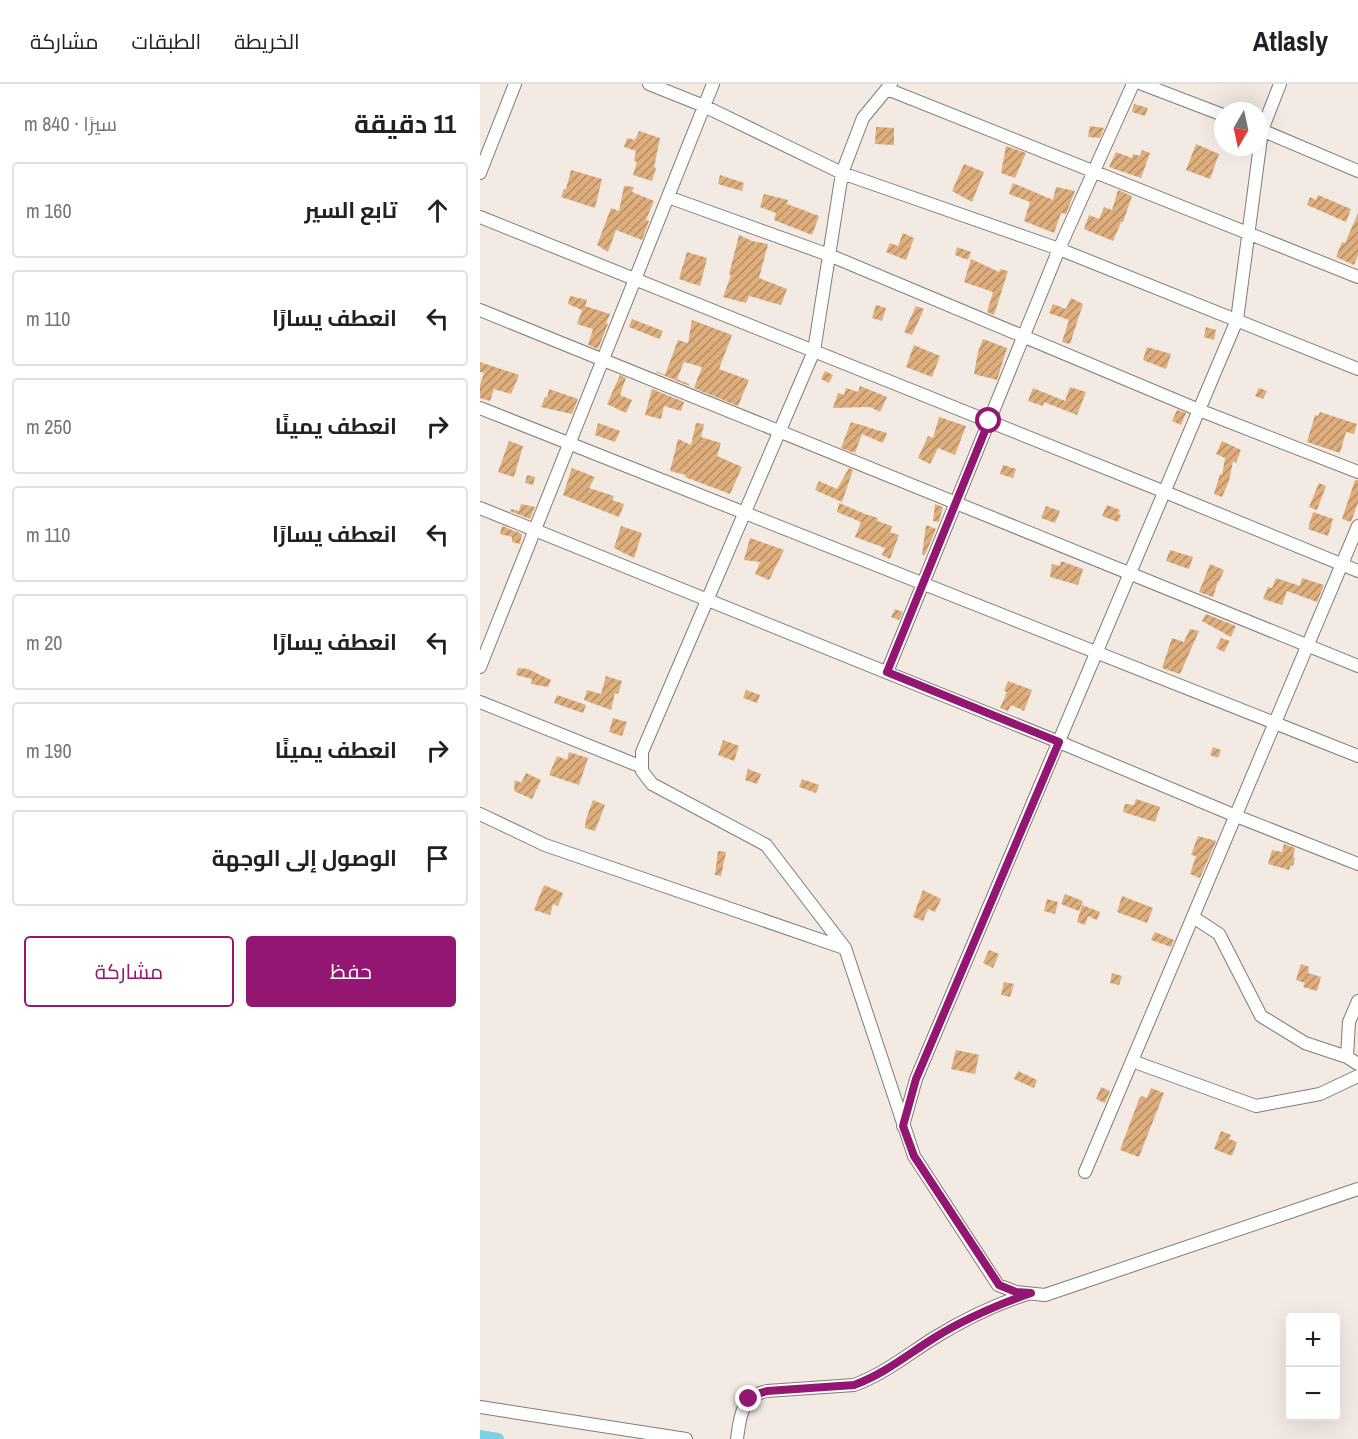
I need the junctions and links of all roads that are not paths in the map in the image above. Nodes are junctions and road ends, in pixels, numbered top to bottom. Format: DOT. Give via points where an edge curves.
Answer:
graph roads {
  1 [pos="514,84"];
  2 [pos="649,84"];
  3 [pos="713,84"];
  4 [pos="1132,84"];
  5 [pos="1142,84"];
  6 [pos="1280,84"];
  7 [pos="889,86"];
  8 [pos="704,106"];
  9 [pos="1214,112"];
  10 [pos="1268,112"];
  11 [pos="1268,133"];
  12 [pos="1257,156"];
  13 [pos="1358,171"];
  14 [pos="1094,172"];
  15 [pos="480,173"];
  16 [pos="842,173"];
  17 [pos="668,197"];
  18 [pos="480,217"];
  19 [pos="1248,233"];
  20 [pos="1059,249"];
  21 [pos="829,255"];
  22 [pos="1358,277"];
  23 [pos="636,279"];
  24 [pos="480,310"];
  25 [pos="1237,320"];
  26 [pos="1024,337"];
  27 [pos="813,351"];
  28 [pos="603,360"];
  29 [pos="1358,369"];
  30 [pos="480,408"];
  31 [pos="1199,410"];
  32 [pos="989,421"];
  33 [pos="778,431"];
  34 [pos="570,443"];
  35 [pos="1358,472"];
  36 [pos="1165,492"];
  37 [pos="956,503"];
  38 [pos="480,508"];
  39 [pos="744,512"];
  40 [pos="1358,526"];
  41 [pos="535,530"];
  42 [pos="1342,565"];
  43 [pos="1358,571"];
  44 [pos="1131,573"];
  45 [pos="924,583"];
  46 [pos="707,599"];
  47 [pos="1307,647"];
  48 [pos="1097,652"];
  49 [pos="1358,666"];
  50 [pos="480,667"];
  51 [pos="887,672"];
  52 [pos="480,702"];
  53 [pos="1274,724"];
  54 [pos="1059,742"];
  55 [pos="1358,756"];
  56 [pos="642,767"];
  57 [pos="480,814"];
  58 [pos="1236,816"];
  59 [pos="1358,864"];
  60 [pos="1193,917"];
  61 [pos="845,948"];
  62 [pos="1358,1001"];
  63 [pos="1353,1060"];
  64 [pos="1132,1061"];
  65 [pos="1358,1076"];
  66 [pos="903,1126"];
  67 [pos="1085,1172"];
  68 [pos="1358,1189"];
  69 [pos="1031,1293"];
  70 [pos="480,1407"];
  71 [pos="686,1439"];
  72 [pos="737,1439"];
  1 -- 15 [label="street"];
  2 -- 8 [label="street"];
  3 -- 8 [label="street"];
  4 -- 14 [label="street"];
  5 -- 9 [label="street"];
  6 -- 10 [label="street"];
  7 -- 14 [label="street"];
  7 -- 16 [label="street" via="863,118"];
  8 -- 16 [label="street"];
  8 -- 17 [label="street"];
  11 -- 13 [label="street"];
  12 -- 19 [label="street"];
  14 -- 19 [label="street"];
  14 -- 20 [label="street"];
  16 -- 20 [label="street"];
  16 -- 21 [label="street"];
  17 -- 21 [label="street"];
  17 -- 23 [label="street"];
  18 -- 23 [label="street"];
  19 -- 22 [label="street"];
  19 -- 25 [label="street"];
  20 -- 25 [label="street"];
  20 -- 26 [label="street"];
  21 -- 26 [label="street"];
  21 -- 27 [label="street"];
  23 -- 27 [label="street"];
  23 -- 28 [label="street"];
  24 -- 28 [label="street"];
  25 -- 29 [label="street"];
  25 -- 31 [label="street"];
  26 -- 31 [label="street"];
  26 -- 32 [label="street"];
  27 -- 32 [label="street"];
  27 -- 33 [label="street"];
  28 -- 33 [label="street"];
  28 -- 34 [label="street"];
  30 -- 34 [label="street"];
  31 -- 35 [label="street"];
  31 -- 36 [label="street"];
  32 -- 36 [label="street"];
  32 -- 37 [label="street"];
  33 -- 37 [label="street"];
  33 -- 39 [label="street"];
  34 -- 39 [label="street"];
  34 -- 41 [label="street"];
  36 -- 42 [label="street"];
  36 -- 44 [label="street"];
  37 -- 44 [label="street"];
  37 -- 45 [label="street"];
  38 -- 41 [label="street"];
  39 -- 45 [label="street"];
  39 -- 46 [label="street"];
  40 -- 42 [label="street"];
  41 -- 46 [label="street"];
  41 -- 50 [label="street"];
  42 -- 43 [label="street"];
  42 -- 47 [label="street"];
  44 -- 47 [label="street"];
  44 -- 48 [label="street"];
  45 -- 48 [label="street"];
  45 -- 51 [label="street"];
  46 -- 51 [label="street"];
  46 -- 56 [label="street" via="642,752"];
  47 -- 49 [label="street"];
  47 -- 53 [label="street"];
  48 -- 53 [label="street"];
  48 -- 54 [label="street"];
  51 -- 54 [label="street"];
  52 -- 56 [label="street"];
  53 -- 55 [label="street"];
  53 -- 58 [label="street"];
  54 -- 58 [label="street"];
  54 -- 66 [label="street" via="916,1079"];
  56 -- 61 [label="street" via="652,784 766,845"];
  57 -- 61 [label="street" via="545,845"];
  58 -- 59 [label="street"];
  58 -- 60 [label="street"];
  60 -- 63 [label="street" via="1219,934 1261,1016 1305,1042"];
  60 -- 64 [label="street"];
  61 -- 66 [label="street"];
  62 -- 63 [label="street" via="1349,1022"];
  64 -- 65 [label="street" via="1256,1106 1320,1094"];
  64 -- 67 [label="street"];
  66 -- 69 [label="street" via="914,1156 999,1285"];
  68 -- 69 [label="street" via="1045,1295"];
  69 -- 72 [label="street" via="970,1317 891,1368 854,1385 754,1395 741,1411"];
  70 -- 71 [label="street"];
}
